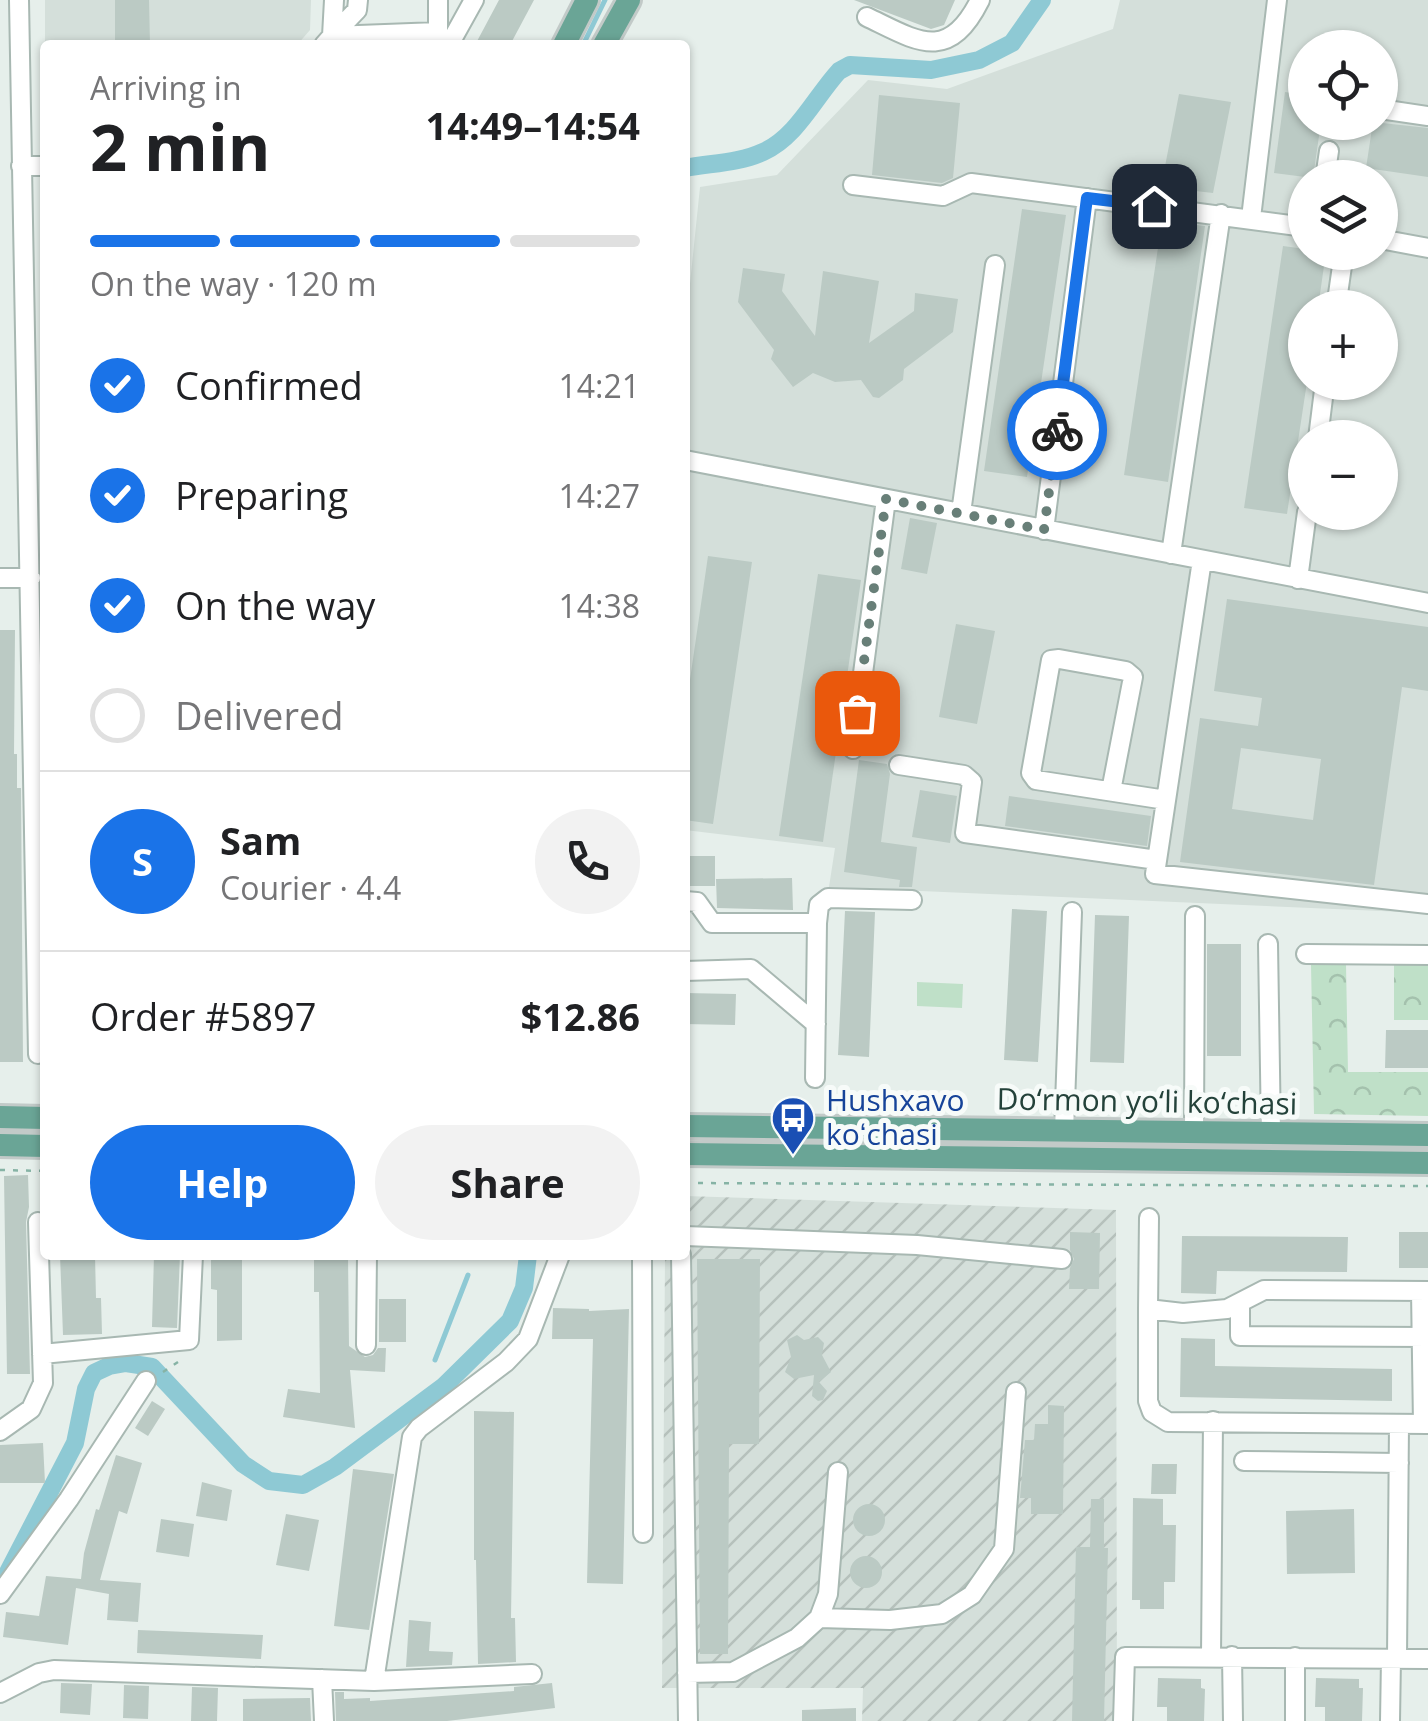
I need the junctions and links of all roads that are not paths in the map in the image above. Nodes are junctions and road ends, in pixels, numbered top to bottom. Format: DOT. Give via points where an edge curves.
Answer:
graph roads {
  1 [pos="19,0"];
  2 [pos="334,0"];
  3 [pos="358,0"];
  4 [pos="438,0"];
  5 [pos="474,0"];
  6 [pos="587,0"];
  7 [pos="629,0"];
  8 [pos="980,0"];
  9 [pos="1276,0"];
  10 [pos="867,17"];
  11 [pos="328,40"];
  12 [pos="329,40"];
  13 [pos="442,40"];
  14 [pos="443,40"];
  15 [pos="567,40"];
  16 [pos="607,40"];
  17 [pos="1398,112"];
  18 [pos="1428,116"];
  19 [pos="1329,151"];
  20 [pos="1328,160"];
  21 [pos="21,166"];
  22 [pos="40,166"];
  23 [pos="853,185"];
  24 [pos="1087,198"];
  25 [pos="1221,214"];
  26 [pos="1250,218"];
  27 [pos="1288,224"];
  28 [pos="1398,242"];
  29 [pos="1428,248"];
  30 [pos="995,265"];
  31 [pos="36,450"];
  32 [pos="690,461"];
  33 [pos="886,499"];
  34 [pos="961,513"];
  35 [pos="1044,530"];
  36 [pos="1305,530"];
  37 [pos="1171,554"];
  38 [pos="1202,560"];
  39 [pos="0,578"];
  40 [pos="31,578"];
  41 [pos="1298,579"];
  42 [pos="1428,603"];
  43 [pos="852,749"];
  44 [pos="39,757"];
  45 [pos="900,766"];
  46 [pos="1111,791"];
  47 [pos="1166,800"];
  48 [pos="1157,860"];
  49 [pos="912,900"];
  50 [pos="690,901"];
  51 [pos="1428,904"];
  52 [pos="1072,912"];
  53 [pos="1195,916"];
  54 [pos="817,923"];
  55 [pos="1268,944"];
  56 [pos="1306,954"];
  57 [pos="1428,955"];
  58 [pos="690,971"];
  59 [pos="816,1024"];
  60 [pos="38,1054"];
  61 [pos="815,1078"];
  62 [pos="0,1117"];
  63 [pos="40,1118"];
  64 [pos="690,1126"];
  65 [pos="1064,1131"];
  66 [pos="1194,1132"];
  67 [pos="1272,1133"];
  68 [pos="1428,1135"];
  69 [pos="0,1145"];
  70 [pos="40,1146"];
  71 [pos="690,1154"];
  72 [pos="1428,1163"];
  73 [pos="1150,1218"];
  74 [pos="38,1222"];
  75 [pos="690,1236"];
  76 [pos="1062,1259"];
  77 [pos="193,1260"];
  78 [pos="368,1260"];
  79 [pos="558,1260"];
  80 [pos="642,1260"];
  81 [pos="681,1260"];
  82 [pos="1425,1292"];
  83 [pos="1240,1305"];
  84 [pos="1148,1308"];
  85 [pos="1425,1337"];
  86 [pos="366,1344"];
  87 [pos="42,1354"];
  88 [pos="151,1378"];
  89 [pos="1016,1392"];
  90 [pos="1212,1421"];
  91 [pos="1399,1424"];
  92 [pos="1425,1424"];
  93 [pos="0,1431"];
  94 [pos="1244,1461"];
  95 [pos="1399,1463"];
  96 [pos="838,1472"];
  97 [pos="643,1533"];
  98 [pos="0,1594"];
  99 [pos="819,1618"];
  100 [pos="1211,1656"];
  101 [pos="1232,1656"];
  102 [pos="1296,1658"];
  103 [pos="1394,1658"];
  104 [pos="1428,1659"];
  105 [pos="687,1673"];
  106 [pos="532,1674"];
  107 [pos="322,1679"];
  108 [pos="374,1681"];
  109 [pos="0,1693"];
  110 [pos="324,1721"];
  111 [pos="688,1721"];
  112 [pos="1123,1721"];
  113 [pos="1233,1721"];
  114 [pos="1296,1721"];
  115 [pos="1390,1721"];
  1 -- 21 [label="street"];
  2 -- 11 [label="street"];
  3 -- 12 [label="street" via="358,10"];
  4 -- 13 [label="street"];
  5 -- 14 [label="street"];
  6 -- 15 [label="main road"];
  7 -- 16 [label="main road"];
  8 -- 10 [label="street" via="942,41 918,42"];
  9 -- 26 [label="street"];
  17 -- 18 [label="street"];
  19 -- 20 [label="street"];
  21 -- 22 [label="street"];
  21 -- 31 [label="street"];
  23 -- 24 [label="street" via="943,196 971,183"];
  24 -- 25 [label="street"];
  24 -- 35 [label="street"];
  25 -- 26 [label="street"];
  25 -- 37 [label="street"];
  26 -- 27 [label="street"];
  28 -- 29 [label="street"];
  30 -- 34 [label="street"];
  31 -- 40 [label="street"];
  32 -- 33 [label="street"];
  33 -- 34 [label="street"];
  33 -- 43 [label="street"];
  34 -- 35 [label="street"];
  35 -- 37 [label="street"];
  36 -- 41 [label="street"];
  37 -- 38 [label="street"];
  38 -- 41 [label="street"];
  38 -- 47 [label="street"];
  39 -- 40 [label="street"];
  40 -- 44 [label="street"];
  41 -- 42 [label="street"];
  44 -- 60 [label="street"];
  45 -- 48 [label="street" via="964,775 972,782 965,833"];
  46 -- 46 [label="street" via="1036,780 1031,773 1051,660 1133,677"];
  46 -- 47 [label="street"];
  47 -- 48 [label="street"];
  48 -- 51 [label="street" via="1154,874 1197,881"];
  49 -- 54 [label="street" via="828,898 819,905"];
  50 -- 54 [label="street" via="712,923"];
  52 -- 65 [label="street"];
  53 -- 66 [label="street"];
  54 -- 59 [label="street"];
  55 -- 67 [label="street"];
  56 -- 57 [label="street"];
  58 -- 59 [label="street" via="751,969"];
  59 -- 61 [label="street"];
  62 -- 63 [label="main road"];
  64 -- 65 [label="main road, Do‘rmon yo‘li ko‘chasi"];
  65 -- 66 [label="main road, Do‘rmon yo‘li ko‘chasi"];
  66 -- 67 [label="main road, Do‘rmon yo‘li ko‘chasi"];
  67 -- 68 [label="main road, Do‘rmon yo‘li ko‘chasi"];
  69 -- 70 [label="main road"];
  71 -- 72 [label="main road, Do‘rmon yo‘li ko‘chasi"];
  73 -- 84 [label="street"];
  74 -- 87 [label="street"];
  75 -- 76 [label="street" via="916,1245"];
  77 -- 87 [label="street" via="189,1340"];
  78 -- 86 [label="street"];
  79 -- 108 [label="street" via="528,1339 412,1438"];
  80 -- 97 [label="street"];
  81 -- 105 [label="street"];
  82 -- 83 [label="street" via="1264,1290"];
  82 -- 85 [label="street"];
  83 -- 84 [label="street" via="1183,1313"];
  83 -- 85 [label="street" via="1240,1336"];
  84 -- 90 [label="street" via="1152,1412 1168,1422"];
  85 -- 92 [label="street"];
  87 -- 93 [label="street" via="41,1392 24,1416"];
  88 -- 98 [label="street"];
  89 -- 99 [label="street" via="1004,1549 972,1595 942,1614"];
  90 -- 91 [label="street"];
  90 -- 100 [label="street"];
  91 -- 92 [label="street"];
  91 -- 95 [label="street"];
  94 -- 95 [label="street"];
  95 -- 103 [label="street"];
  96 -- 99 [label="street" via="828,1594"];
  99 -- 105 [label="street" via="797,1638 733,1672"];
  100 -- 101 [label="street"];
  100 -- 112 [label="street" via="1125,1657"];
  101 -- 102 [label="street"];
  101 -- 113 [label="street"];
  102 -- 103 [label="street"];
  102 -- 114 [label="street"];
  103 -- 104 [label="street"];
  103 -- 115 [label="street"];
  105 -- 111 [label="street"];
  106 -- 108 [label="street"];
  107 -- 108 [label="street"];
  107 -- 109 [label="street" via="54,1670"];
  107 -- 110 [label="street"];
}
